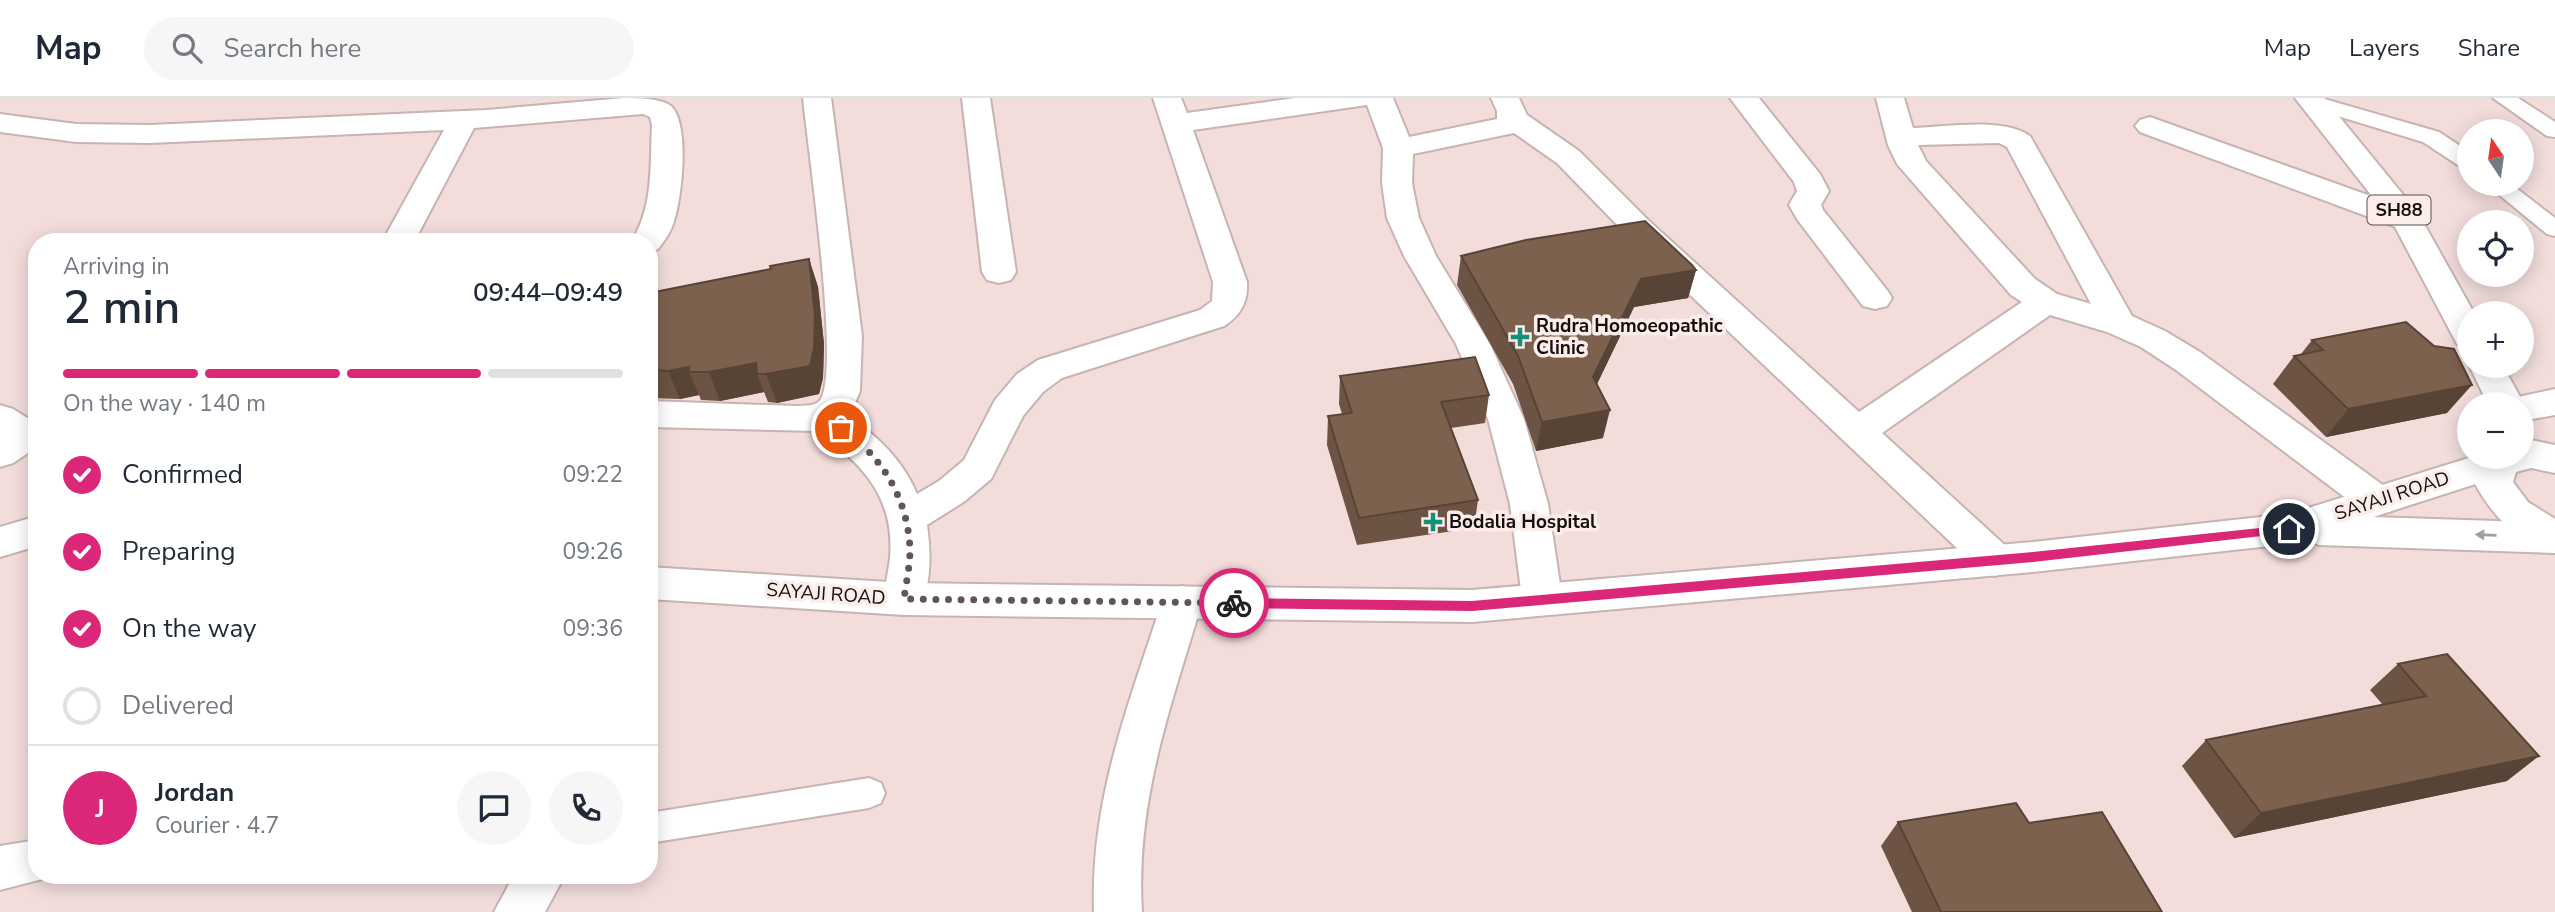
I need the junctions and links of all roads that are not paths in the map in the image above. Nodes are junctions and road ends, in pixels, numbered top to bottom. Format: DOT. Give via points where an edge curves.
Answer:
graph roads {
  1 [pos="817,98"];
  2 [pos="976,98"];
  3 [pos="1359,98"];
  4 [pos="1379,98"];
  5 [pos="1744,98"];
  6 [pos="1890,98"];
  7 [pos="2504,98"];
  8 [pos="2310,100"];
  9 [pos="603,103"];
  10 [pos="1509,109"];
  11 [pos="1172,111"];
  12 [pos="464,120"];
  13 [pos="0,123"];
  14 [pos="2150,126"];
  15 [pos="2555,131"];
  16 [pos="1901,137"];
  17 [pos="1398,148"];
  18 [pos="2457,155"];
  19 [pos="2512,196"];
  20 [pos="2407,220"];
  21 [pos="1637,227"];
  22 [pos="2555,229"];
  23 [pos="403,233"];
  24 [pos="654,233"];
  25 [pos="1598,236"];
  26 [pos="999,272"];
  27 [pos="1875,298"];
  28 [pos="2045,302"];
  29 [pos="2457,314"];
  30 [pos="2119,324"];
  31 [pos="2555,402"];
  32 [pos="2534,406"];
  33 [pos="658,414"];
  34 [pos="823,416"];
  35 [pos="1857,432"];
  36 [pos="2478,469"];
  37 [pos="2510,469"];
  38 [pos="2377,501"];
  39 [pos="906,519"];
  40 [pos="2289,529"];
  41 [pos="28,534"];
  42 [pos="2554,538"];
  43 [pos="0,542"];
  44 [pos="1995,560"];
  45 [pos="658,584"];
  46 [pos="1542,598"];
  47 [pos="904,599"];
  48 [pos="1182,602"];
  49 [pos="869,793"];
  50 [pos="658,827"];
  51 [pos="28,862"];
  52 [pos="0,867"];
  53 [pos="535,884"];
  54 [pos="518,912"];
  55 [pos="1118,912"];
  1 -- 34 [label="street" via="845,336 842,391 835,409"];
  2 -- 26 [label="street"];
  3 -- 11 [label="street"];
  4 -- 17 [label="street"];
  5 -- 27 [label="street" via="1809,181 1813,191 1805,205 1808,212"];
  6 -- 16 [label="street"];
  7 -- 15 [label="lane"];
  8 -- 18 [label="lane" via="2431,137"];
  8 -- 20 [label="street, SH88"];
  9 -- 12 [label="street"];
  9 -- 24 [label="street" via="643,105 658,108 664,115 662,208"];
  10 -- 17 [label="street" via="1512,125 1500,130"];
  10 -- 21 [label="street" via="1568,157"];
  11 -- 39 [label="street" via="1230,282 1232,299 1227,309 1212,318 1050,369 1030,383 1008,409 978,469"];
  12 -- 13 [label="street" via="150,134 76,133"];
  12 -- 23 [label="street"];
  14 -- 20 [label="street"];
  16 -- 28 [label="street" via="1912,164 1938,195 2023,287"];
  16 -- 30 [label="street" via="1999,134 2019,142"];
  17 -- 46 [label="street" via="1403,218 1445,275 1506,419 1529,504"];
  19 -- 22 [label="lane"];
  20 -- 29 [label="street, SH88"];
  21 -- 25 [label="street"];
  21 -- 35 [label="street"];
  28 -- 30 [label="street"];
  28 -- 35 [label="street"];
  30 -- 38 [label="street" via="2188,361"];
  31 -- 32 [label="street"];
  33 -- 34 [label="street"];
  34 -- 39 [label="street" via="859,440 887,472"];
  35 -- 44 [label="street"];
  36 -- 38 [label="street, SAYAJI ROAD"];
  37 -- 42 [label="street" via="2494,484 2514,512"];
  38 -- 40 [label="street, SAYAJI ROAD"];
  39 -- 47 [label="street" via="910,552"];
  42 -- 40 [label="street, one-way"];
  40 -- 44 [label="street, SAYAJI ROAD"];
  41 -- 43 [label="street"];
  44 -- 46 [label="street, SAYAJI ROAD"];
  45 -- 47 [label="street, SAYAJI ROAD"];
  46 -- 48 [label="street, SAYAJI ROAD" via="1472,606"];
  47 -- 48 [label="street, SAYAJI ROAD"];
  48 -- 55 [label="street" via="1130,774 1114,882"];
  49 -- 50 [label="lane"];
  51 -- 52 [label="street"];
  53 -- 54 [label="street"];
}
